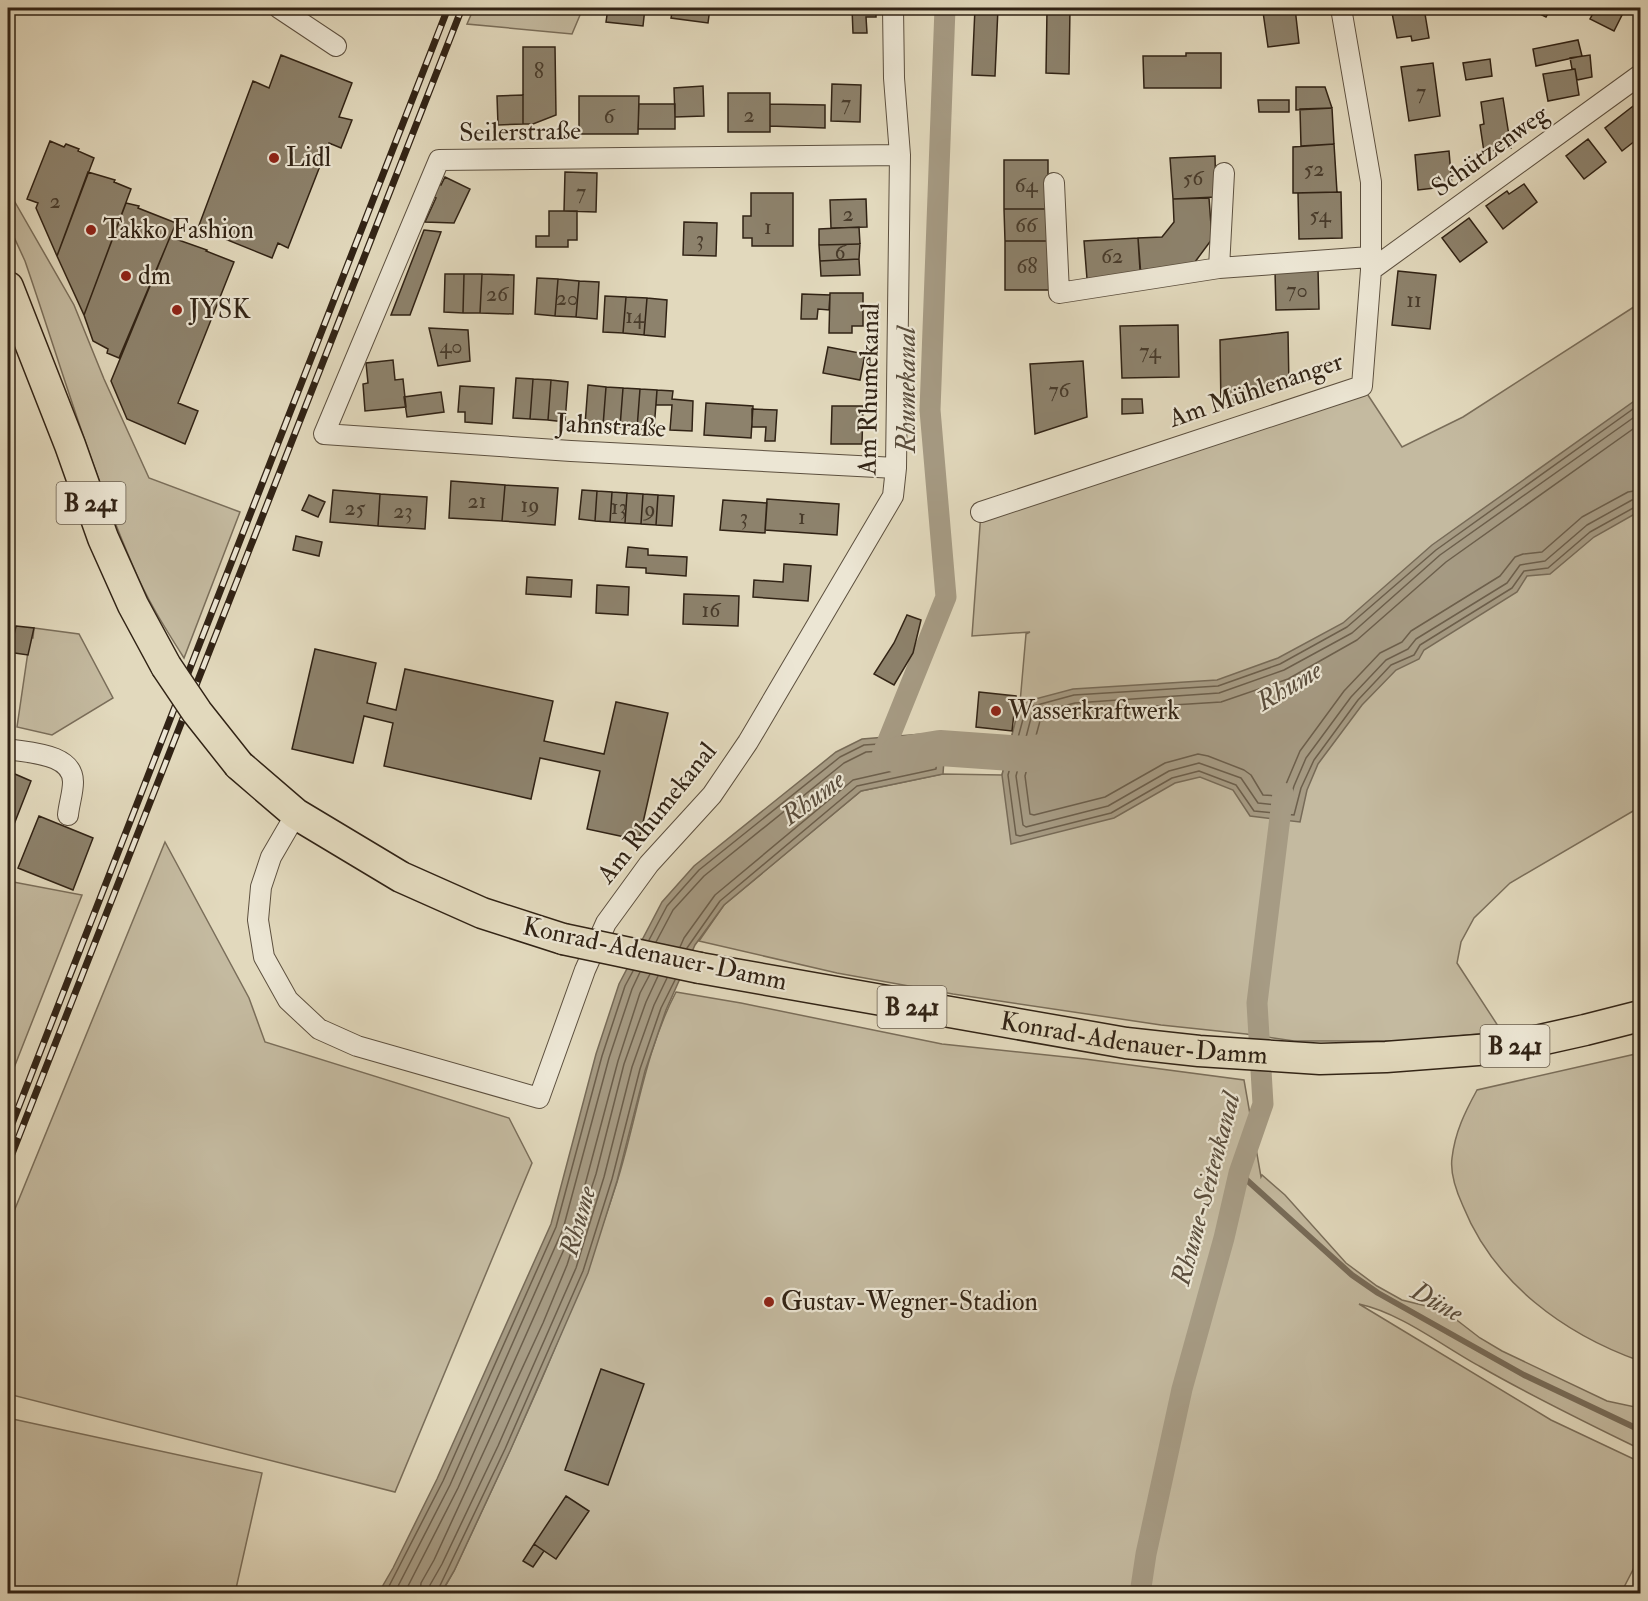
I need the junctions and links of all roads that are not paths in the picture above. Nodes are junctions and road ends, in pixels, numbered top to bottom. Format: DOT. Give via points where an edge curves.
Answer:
graph roads {
  1 [pos="279,8"];
  2 [pos="893,8"];
  3 [pos="1341,8"];
  4 [pos="336,46"];
  5 [pos="1641,75"];
  6 [pos="900,155"];
  7 [pos="1224,173"];
  8 [pos="1054,183"];
  9 [pos="1371,263"];
  10 [pos="1219,268"];
  11 [pos="8,287"];
  12 [pos="324,434"];
  13 [pos="896,468"];
  14 [pos="981,512"];
  15 [pos="8,749"];
  16 [pos="296,814"];
  17 [pos="68,815"];
  18 [pos="1641,1016"];
  1 -- 4 [label="street"];
  2 -- 6 [label="street, Am Rhumekanal"];
  3 -- 9 [label="street, Am Mühlenanger" via="1371,182"];
  5 -- 9 [label="street, Schützenweg"];
  6 -- 12 [label="street, Seilerstraße" via="439,160"];
  6 -- 13 [label="street, Am Rhumekanal"];
  7 -- 10 [label="street"];
  8 -- 10 [label="street" via="1059,292"];
  9 -- 10 [label="street"];
  9 -- 14 [label="street, Am Mühlenanger" via="1362,386"];
  11 -- 16 [label="main road, Konrad-Adenauer-Damm / B 241, bridge" via="104,538 133,605 166,666 239,765"];
  12 -- 13 [label="street, Jahnstraße"];
  13 -- 16 [label="street, Am Rhumekanal" via="892,496 748,742 712,795 649,864 606,923 539,1098 357,1046 319,1029 288,1000 264,957 258,920 261,887 271,857"];
  15 -- 17 [label="street" via="53,757 68,766 73,780"];
  16 -- 18 [label="main road, Konrad-Adenauer-Damm / B 241, bridge" via="401,877 439,895 563,939 700,968 1126,1043 1320,1059 1386,1057 1504,1048"];
}
